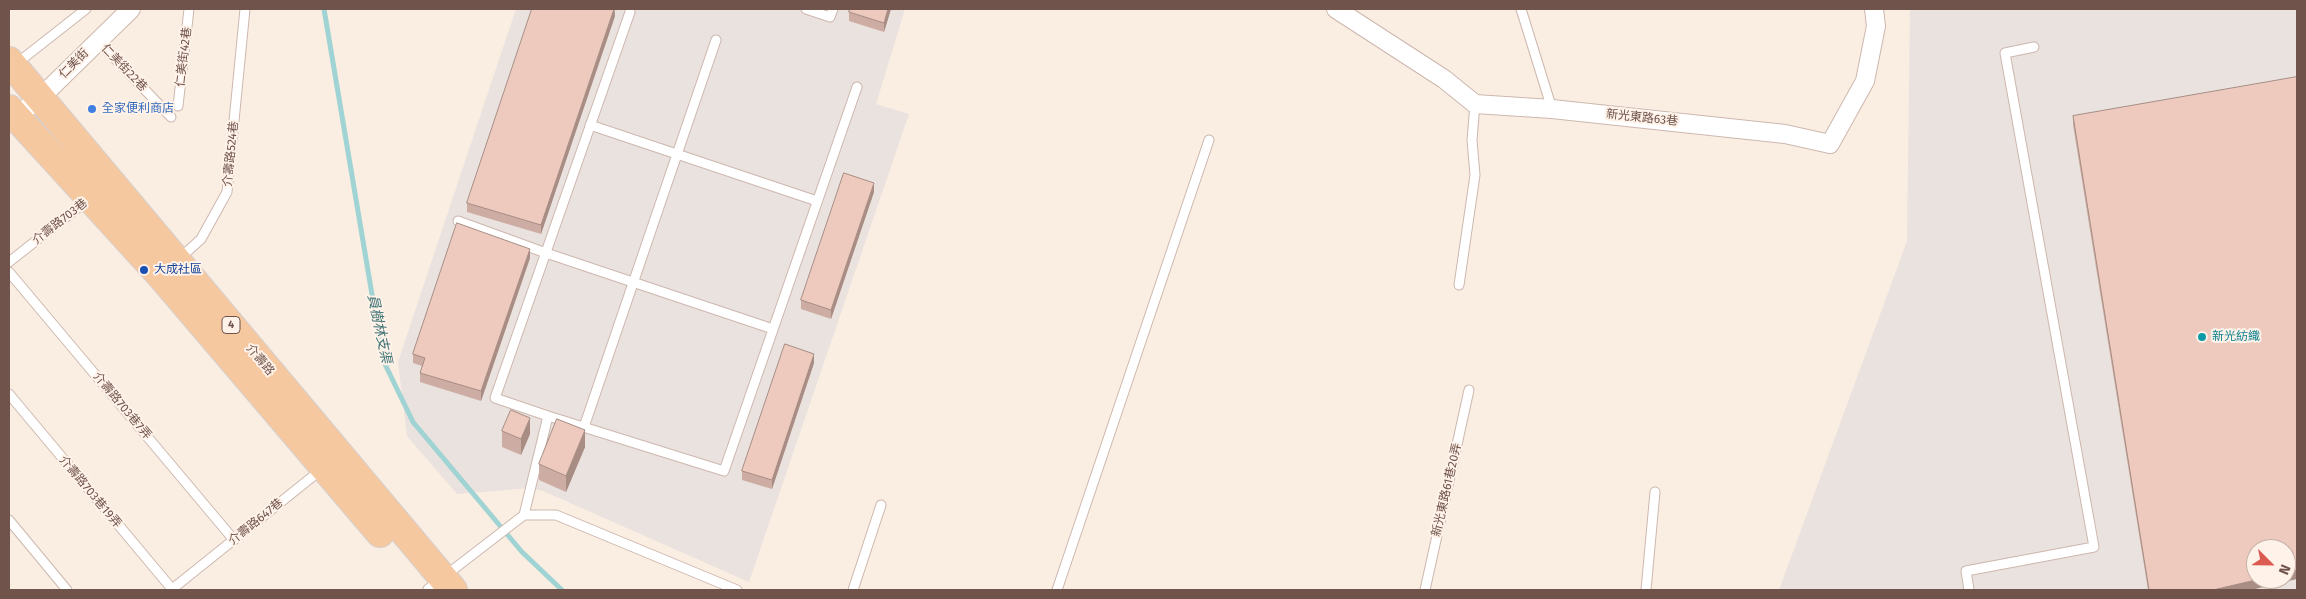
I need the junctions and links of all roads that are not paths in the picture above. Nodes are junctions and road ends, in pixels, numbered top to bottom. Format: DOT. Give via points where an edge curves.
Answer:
graph roads {
  1 [pos="86,9"];
  2 [pos="131,9"];
  3 [pos="189,9"];
  4 [pos="245,9"];
  5 [pos="806,9"];
  6 [pos="832,9"];
  7 [pos="1336,9"];
  8 [pos="1521,9"];
  9 [pos="1874,9"];
  10 [pos="630,12"];
  11 [pos="716,40"];
  12 [pos="98,41"];
  13 [pos="2034,47"];
  14 [pos="11,63"];
  15 [pos="857,87"];
  16 [pos="40,98"];
  17 [pos="1474,104"];
  18 [pos="178,106"];
  19 [pos="1552,108"];
  20 [pos="12,113"];
  21 [pos="171,117"];
  22 [pos="590,125"];
  23 [pos="1209,140"];
  24 [pos="677,153"];
  25 [pos="101,190"];
  26 [pos="817,201"];
  27 [pos="458,221"];
  28 [pos="546,253"];
  29 [pos="9,262"];
  30 [pos="169,269"];
  31 [pos="9,272"];
  32 [pos="633,282"];
  33 [pos="1459,285"];
  34 [pos="773,329"];
  35 [pos="1469,390"];
  36 [pos="9,394"];
  37 [pos="548,416"];
  38 [pos="584,428"];
  39 [pos="332,461"];
  40 [pos="1655,492"];
  41 [pos="881,506"];
  42 [pos="524,515"];
  43 [pos="9,520"];
  44 [pos="234,540"];
  45 [pos="438,586"];
  46 [pos="67,590"];
  47 [pos="171,590"];
  48 [pos="737,590"];
  49 [pos="853,590"];
  50 [pos="1057,590"];
  51 [pos="1424,590"];
  52 [pos="1646,590"];
  53 [pos="1969,590"];
  1 -- 14 [label="lane"];
  2 -- 12 [label="street, 仁美街"];
  3 -- 18 [label="lane, 仁美街42巷"];
  4 -- 30 [label="lane, 介壽路524巷" via="227,192 201,239"];
  5 -- 6 [label="lane" via="830,17"];
  7 -- 17 [label="street" via="1436,74"];
  8 -- 19 [label="lane"];
  9 -- 19 [label="street, 新光東路63巷" via="1876,26 1865,82 1830,144 1785,134"];
  10 -- 22 [label="lane"];
  11 -- 24 [label="lane"];
  12 -- 16 [label="street, 仁美街"];
  12 -- 21 [label="lane, 仁美街22巷"];
  13 -- 53 [label="lane" via="2006,53 2094,547 1966,572"];
  14 -- 16 [label="main road, 介壽路 / 4"];
  15 -- 26 [label="lane"];
  16 -- 20 [label="street, 仁美街"];
  16 -- 25 [label="main road, 介壽路 / 4"];
  17 -- 19 [label="street, 新光東路63巷"];
  17 -- 33 [label="lane" via="1475,176"];
  20 -- 25 [label="main road, 介壽路 / 4"];
  22 -- 24 [label="lane"];
  22 -- 28 [label="lane"];
  23 -- 50 [label="lane"];
  24 -- 26 [label="lane"];
  24 -- 32 [label="lane"];
  25 -- 29 [label="lane, 介壽路703巷"];
  25 -- 30 [label="main road, 介壽路 / 4"];
  26 -- 34 [label="lane"];
  27 -- 28 [label="lane"];
  28 -- 32 [label="lane"];
  28 -- 37 [label="lane" via="495,398"];
  30 -- 39 [label="main road, 介壽路 / 4"];
  31 -- 44 [label="lane, 介壽路703巷7弄"];
  32 -- 34 [label="lane"];
  32 -- 38 [label="lane"];
  34 -- 38 [label="lane" via="724,471"];
  35 -- 51 [label="lane, 新光東路61巷20弄"];
  36 -- 47 [label="lane, 介壽路703巷19弄"];
  37 -- 38 [label="lane"];
  37 -- 42 [label="lane"];
  39 -- 44 [label="lane, 介壽路647巷"];
  39 -- 45 [label="main road, 介壽路 / 4"];
  40 -- 52 [label="lane"];
  41 -- 49 [label="lane"];
  42 -- 45 [label="lane"];
  42 -- 48 [label="lane" via="556,515"];
  43 -- 46 [label="lane"];
  44 -- 47 [label="lane, 介壽路647巷"];
}
